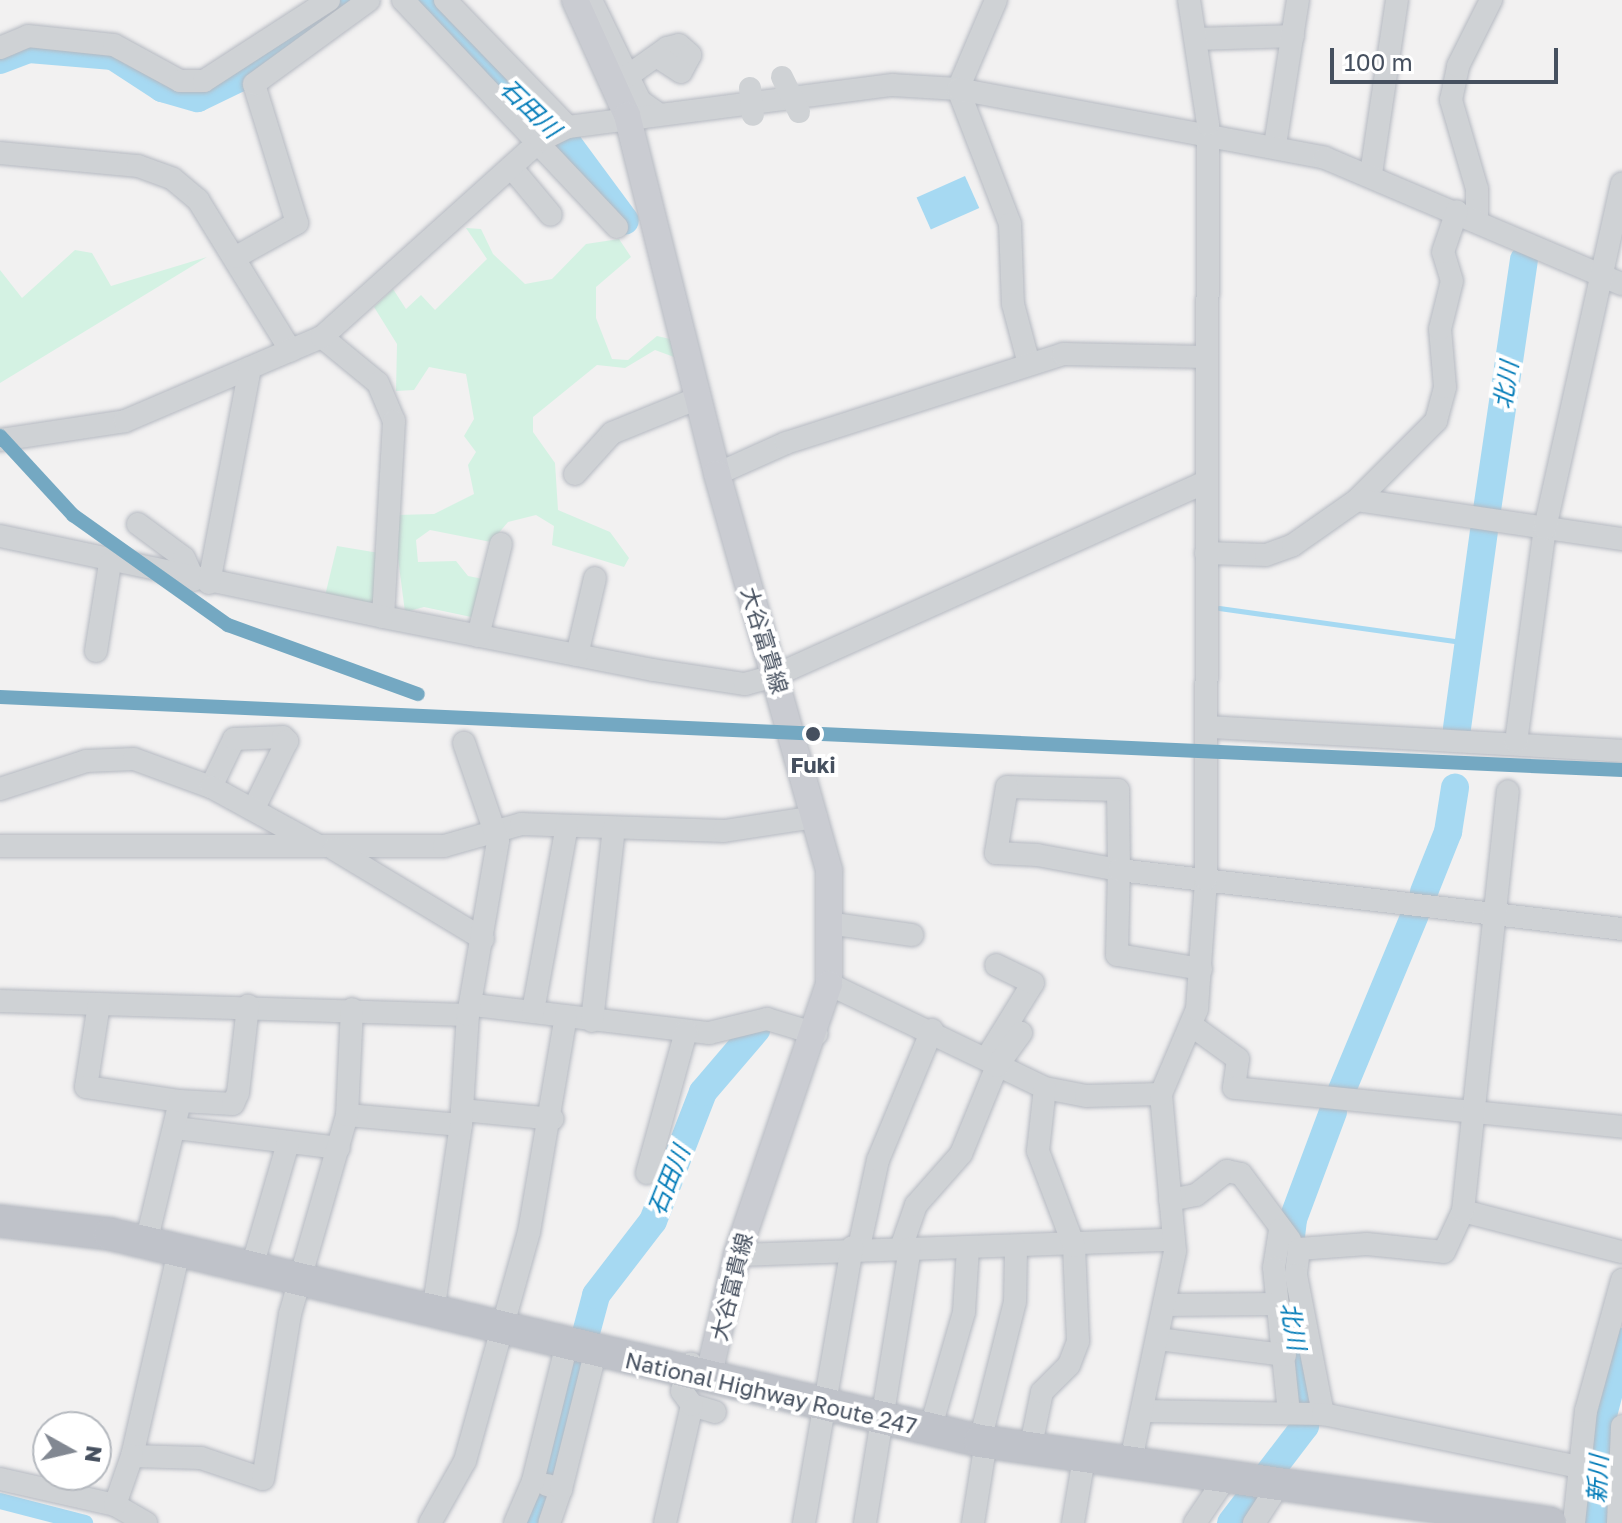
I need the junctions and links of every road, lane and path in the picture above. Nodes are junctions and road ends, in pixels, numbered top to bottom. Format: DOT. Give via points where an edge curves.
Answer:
graph roads {
  1 [pos="329,0"];
  2 [pos="369,0"];
  3 [pos="403,0"];
  4 [pos="445,0"];
  5 [pos="996,0"];
  6 [pos="1189,0"];
  7 [pos="1298,0"];
  8 [pos="1397,0"];
  9 [pos="1491,0"];
  10 [pos="588,3"];
  11 [pos="1293,36"];
  12 [pos="1197,39"];
  13 [pos="0,48"];
  14 [pos="658,57"];
  15 [pos="782,77"];
  16 [pos="959,84"];
  17 [pos="750,88"];
  18 [pos="634,97"];
  19 [pos="799,112"];
  20 [pos="753,115"];
  21 [pos="568,127"];
  22 [pos="1207,130"];
  23 [pos="1276,139"];
  24 [pos="541,140"];
  25 [pos="0,153"];
  26 [pos="511,167"];
  27 [pos="1372,168"];
  28 [pos="1622,183"];
  29 [pos="1472,214"];
  30 [pos="551,215"];
  31 [pos="617,227"];
  32 [pos="236,257"];
  33 [pos="1613,277"];
  34 [pos="322,337"];
  35 [pos="291,351"];
  36 [pos="1207,357"];
  37 [pos="1029,364"];
  38 [pos="250,368"];
  39 [pos="698,398"];
  40 [pos="0,440"];
  41 [pos="575,474"];
  42 [pos="717,474"];
  43 [pos="1205,482"];
  44 [pos="1357,500"];
  45 [pos="138,524"];
  46 [pos="1545,528"];
  47 [pos="0,536"];
  48 [pos="1622,539"];
  49 [pos="501,544"];
  50 [pos="1206,553"];
  51 [pos="114,565"];
  52 [pos="595,578"];
  53 [pos="193,580"];
  54 [pos="383,617"];
  55 [pos="478,636"];
  56 [pos="96,651"];
  57 [pos="577,655"];
  58 [pos="774,676"];
  59 [pos="1210,727"];
  60 [pos="1516,742"];
  61 [pos="464,743"];
  62 [pos="1622,751"];
  63 [pos="211,787"];
  64 [pos="0,789"];
  65 [pos="1508,791"];
  66 [pos="254,808"];
  67 [pos="816,817"];
  68 [pos="567,826"];
  69 [pos="614,828"];
  70 [pos="496,831"];
  71 [pos="0,846"];
  72 [pos="324,846"];
  73 [pos="1119,870"];
  74 [pos="1206,879"];
  75 [pos="1496,914"];
  76 [pos="834,924"];
  77 [pos="1622,929"];
  78 [pos="912,935"];
  79 [pos="483,939"];
  80 [pos="996,965"];
  81 [pos="1201,969"];
  82 [pos="829,984"];
  83 [pos="0,1001"];
  84 [pos="99,1004"];
  85 [pos="248,1006"];
  86 [pos="352,1009"];
  87 [pos="471,1010"];
  88 [pos="533,1011"];
  89 [pos="566,1016"];
  90 [pos="592,1021"];
  91 [pos="1191,1025"];
  92 [pos="932,1030"];
  93 [pos="686,1031"];
  94 [pos="1021,1033"];
  95 [pos="817,1034"];
  96 [pos="991,1062"];
  97 [pos="1045,1088"];
  98 [pos="1161,1094"];
  99 [pos="180,1101"];
  100 [pos="347,1115"];
  101 [pos="1474,1115"];
  102 [pos="462,1118"];
  103 [pos="553,1119"];
  104 [pos="1622,1127"];
  105 [pos="176,1128"];
  106 [pos="288,1143"];
  107 [pos="339,1148"];
  108 [pos="647,1173"];
  109 [pos="1170,1200"];
  110 [pos="1463,1211"];
  111 [pos="0,1221"];
  112 [pos="1280,1230"];
  113 [pos="1174,1240"];
  114 [pos="146,1243"];
  115 [pos="1074,1246"];
  116 [pos="856,1247"];
  117 [pos="906,1248"];
  118 [pos="968,1248"];
  119 [pos="1016,1249"];
  120 [pos="1299,1249"];
  121 [pos="179,1251"];
  122 [pos="1622,1252"];
  123 [pos="737,1255"];
  124 [pos="252,1267"];
  125 [pos="299,1280"];
  126 [pos="1622,1280"];
  127 [pos="1277,1304"];
  128 [pos="1164,1305"];
  129 [pos="433,1312"];
  130 [pos="500,1328"];
  131 [pos="1158,1339"];
  132 [pos="581,1347"];
  133 [pos="1285,1355"];
  134 [pos="699,1390"];
  135 [pos="823,1407"];
  136 [pos="1144,1411"];
  137 [pos="1289,1413"];
  138 [pos="1323,1414"];
  139 [pos="881,1421"];
  140 [pos="1622,1426"];
  141 [pos="930,1430"];
  142 [pos="983,1442"];
  143 [pos="1030,1450"];
  144 [pos="132,1456"];
  145 [pos="1084,1458"];
  146 [pos="1130,1465"];
  147 [pos="1578,1467"];
  148 [pos="0,1479"];
  149 [pos="533,1481"];
  150 [pos="1231,1481"];
  151 [pos="561,1489"];
  152 [pos="1276,1489"];
  153 [pos="115,1505"];
  154 [pos="146,1523"];
  155 [pos="430,1523"];
  156 [pos="515,1523"];
  157 [pos="549,1523"];
  158 [pos="665,1523"];
  159 [pos="676,1523"];
  160 [pos="804,1523"];
  161 [pos="865,1523"];
  162 [pos="973,1523"];
  163 [pos="1073,1523"];
  164 [pos="1195,1523"];
  165 [pos="1254,1523"];
  166 [pos="1550,1523"];
  167 [pos="1574,1523"];
  168 [pos="1618,1523"];
  1 -- 13 [label="street" via="204,81 180,81 114,45 28,36"];
  2 -- 32 [label="street" via="254,84 297,223"];
  3 -- 24 [label="street"];
  4 -- 21 [label="street"];
  5 -- 16 [label="street"];
  6 -- 12 [label="street"];
  7 -- 11 [label="street"];
  8 -- 27 [label="street"];
  9 -- 29 [label="street" via="1458,66 1451,100"];
  10 -- 18 [label="main road, 大谷富貴線"];
  11 -- 12 [label="street"];
  11 -- 23 [label="street"];
  12 -- 22 [label="street"];
  14 -- 18 [label="street"];
  15 -- 19 [label="street, bridge"];
  16 -- 18 [label="street"];
  16 -- 22 [label="street"];
  16 -- 37 [label="street" via="1010,224 1013,304"];
  17 -- 20 [label="street, bridge"];
  18 -- 21 [label="street"];
  18 -- 39 [label="main road, 大谷富貴線"];
  21 -- 24 [label="street"];
  22 -- 23 [label="street"];
  22 -- 36 [label="street"];
  23 -- 27 [label="street"];
  24 -- 26 [label="street"];
  24 -- 31 [label="street"];
  25 -- 32 [label="street" via="138,166 173,179 198,200"];
  26 -- 30 [label="street"];
  26 -- 34 [label="street"];
  27 -- 29 [label="street"];
  28 -- 33 [label="street"];
  29 -- 33 [label="street"];
  29 -- 44 [label="street" via="1443,252 1452,281 1440,329 1445,387 1436,421"];
  32 -- 35 [label="street"];
  33 -- 46 [label="street"];
  34 -- 35 [label="street"];
  34 -- 54 [label="street" via="378,383 394,421"];
  35 -- 38 [label="street"];
  36 -- 37 [label="street" via="1098,352"];
  36 -- 43 [label="street"];
  37 -- 42 [label="street" via="786,443"];
  38 -- 40 [label="street" via="125,421"];
  38 -- 53 [label="street"];
  39 -- 41 [label="street" via="612,433"];
  39 -- 42 [label="main road, 大谷富貴線"];
  42 -- 58 [label="main road, 大谷富貴線"];
  43 -- 50 [label="street"];
  43 -- 58 [label="street"];
  44 -- 46 [label="street"];
  44 -- 50 [label="street" via="1293,545 1266,555"];
  45 -- 53 [label="street" via="184,558"];
  46 -- 48 [label="street"];
  46 -- 60 [label="street"];
  47 -- 51 [label="street"];
  49 -- 55 [label="street"];
  50 -- 59 [label="street"];
  51 -- 53 [label="street"];
  51 -- 56 [label="street"];
  52 -- 57 [label="street"];
  53 -- 54 [label="street"];
  54 -- 55 [label="street"];
  55 -- 57 [label="street"];
  57 -- 58 [label="street" via="745,684"];
  58 -- 67 [label="main road, 大谷富貴線"];
  59 -- 60 [label="street"];
  59 -- 74 [label="street"];
  60 -- 62 [label="street"];
  61 -- 70 [label="street"];
  63 -- 64 [label="street" via="134,759 86,761"];
  63 -- 66 [label="street"];
  63 -- 66 [label="street" via="234,739 283,737 287,741"];
  65 -- 75 [label="street"];
  66 -- 72 [label="street"];
  67 -- 69 [label="street" via="724,831"];
  67 -- 76 [label="main road, 大谷富貴線"];
  68 -- 69 [label="street"];
  68 -- 70 [label="street"];
  68 -- 88 [label="street"];
  69 -- 90 [label="street"];
  70 -- 72 [label="street" via="444,846"];
  70 -- 79 [label="street"];
  71 -- 72 [label="street"];
  72 -- 79 [label="street"];
  73 -- 73 [label="street" via="1118,790 1007,787 996,853"];
  73 -- 74 [label="street"];
  73 -- 81 [label="street" via="1117,955"];
  74 -- 75 [label="street"];
  74 -- 81 [label="street"];
  75 -- 77 [label="street"];
  75 -- 101 [label="street"];
  76 -- 78 [label="street"];
  76 -- 82 [label="main road, 大谷富貴線"];
  79 -- 87 [label="street"];
  80 -- 96 [label="street" via="1033,983"];
  81 -- 91 [label="street"];
  82 -- 92 [label="street"];
  82 -- 95 [label="main road, 大谷富貴線"];
  83 -- 84 [label="street"];
  84 -- 85 [label="street"];
  84 -- 99 [label="street" via="86,1087"];
  85 -- 86 [label="street"];
  85 -- 99 [label="street" via="233,1104"];
  86 -- 87 [label="street"];
  86 -- 100 [label="street"];
  87 -- 88 [label="street"];
  87 -- 102 [label="street"];
  88 -- 89 [label="street"];
  89 -- 90 [label="street"];
  89 -- 103 [label="street"];
  90 -- 93 [label="street"];
  91 -- 98 [label="street"];
  91 -- 101 [label="street" via="1238,1059 1234,1088"];
  92 -- 96 [label="street"];
  92 -- 116 [label="street" via="878,1160"];
  93 -- 95 [label="street" via="767,1019"];
  93 -- 108 [label="street"];
  94 -- 96 [label="street"];
  95 -- 123 [label="main road, 大谷富貴線"];
  96 -- 97 [label="street"];
  96 -- 117 [label="street" via="961,1154 916,1205"];
  97 -- 98 [label="street" via="1086,1096"];
  97 -- 115 [label="street" via="1038,1151"];
  98 -- 109 [label="street"];
  99 -- 105 [label="street"];
  100 -- 102 [label="street"];
  100 -- 107 [label="street"];
  101 -- 104 [label="street"];
  101 -- 110 [label="street"];
  102 -- 103 [label="street"];
  102 -- 129 [label="street"];
  103 -- 130 [label="street"];
  105 -- 106 [label="street"];
  105 -- 114 [label="street"];
  106 -- 107 [label="street"];
  106 -- 124 [label="street"];
  107 -- 125 [label="street"];
  109 -- 112 [label="street" via="1196,1195 1227,1171 1241,1174"];
  109 -- 113 [label="street"];
  110 -- 120 [label="street" via="1444,1252 1367,1244"];
  110 -- 122 [label="street"];
  111 -- 114 [label="highway, National Highway Route 247"];
  112 -- 120 [label="street"];
  112 -- 127 [label="street"];
  113 -- 115 [label="street"];
  113 -- 128 [label="street"];
  114 -- 121 [label="highway, National Highway Route 247"];
  115 -- 119 [label="street"];
  115 -- 143 [label="street" via="1078,1341 1069,1365 1042,1392"];
  116 -- 117 [label="street"];
  116 -- 123 [label="street"];
  116 -- 135 [label="street"];
  117 -- 118 [label="street"];
  117 -- 139 [label="street"];
  118 -- 119 [label="street"];
  118 -- 141 [label="street" via="964,1312"];
  119 -- 142 [label="street" via="1015,1302"];
  120 -- 138 [label="street" via="1296,1275"];
  121 -- 124 [label="highway, National Highway Route 247"];
  121 -- 144 [label="street"];
  123 -- 134 [label="main road, 大谷富貴線"];
  124 -- 125 [label="highway, National Highway Route 247"];
  125 -- 129 [label="highway, National Highway Route 247"];
  125 -- 144 [label="street" via="263,1479 201,1458"];
  126 -- 147 [label="street"];
  127 -- 128 [label="street"];
  127 -- 133 [label="street"];
  128 -- 131 [label="street"];
  129 -- 130 [label="highway, National Highway Route 247"];
  130 -- 132 [label="highway, National Highway Route 247"];
  130 -- 155 [label="street" via="465,1461"];
  131 -- 133 [label="street"];
  131 -- 136 [label="street"];
  132 -- 134 [label="highway, National Highway Route 247"];
  132 -- 149 [label="street"];
  132 -- 151 [label="street"];
  133 -- 137 [label="street"];
  134 -- 135 [label="highway, National Highway Route 247"];
  134 -- 158 [label="street"];
  134 -- 159 [label="street"];
  135 -- 139 [label="highway, National Highway Route 247"];
  135 -- 160 [label="street"];
  136 -- 137 [label="street"];
  136 -- 146 [label="street"];
  137 -- 138 [label="street"];
  138 -- 147 [label="street"];
  139 -- 141 [label="highway, National Highway Route 247"];
  139 -- 161 [label="street"];
  140 -- 168 [label="street"];
  141 -- 142 [label="highway, National Highway Route 247"];
  142 -- 143 [label="highway, National Highway Route 247"];
  142 -- 162 [label="street"];
  143 -- 145 [label="highway, National Highway Route 247"];
  144 -- 153 [label="street"];
  145 -- 146 [label="highway, National Highway Route 247"];
  145 -- 163 [label="street"];
  146 -- 150 [label="highway, National Highway Route 247"];
  147 -- 167 [label="street"];
  148 -- 153 [label="street"];
  149 -- 151 [label="street"];
  149 -- 156 [label="street"];
  150 -- 152 [label="highway, National Highway Route 247"];
  150 -- 164 [label="street"];
  151 -- 157 [label="street"];
  152 -- 165 [label="street"];
  152 -- 166 [label="highway, National Highway Route 247"];
  153 -- 154 [label="street"];
}
